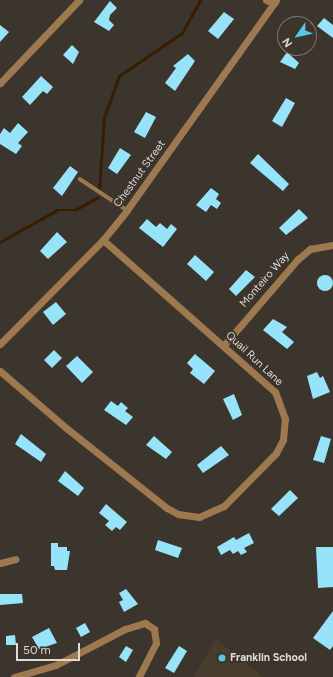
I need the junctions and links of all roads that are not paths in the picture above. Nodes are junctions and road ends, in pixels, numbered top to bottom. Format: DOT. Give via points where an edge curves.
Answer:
graph roads {
  1 [pos="79,0"];
  2 [pos="266,0"];
  3 [pos="275,2"];
  4 [pos="0,82"];
  5 [pos="80,179"];
  6 [pos="127,210"];
  7 [pos="103,240"];
  8 [pos="333,245"];
  9 [pos="0,344"];
  10 [pos="224,345"];
  11 [pos="0,371"];
  12 [pos="16,559"];
  13 [pos="0,563"];
  14 [pos="14,677"];
  15 [pos="139,677"];
  1 -- 4 [label="street"];
  2 -- 3 [label="street"];
  3 -- 6 [label="street, Chestnut Street"];
  5 -- 6 [label="lane"];
  6 -- 7 [label="street, Chestnut Street"];
  7 -- 9 [label="street, Chestnut Street"];
  7 -- 10 [label="street, Quail Run Lane"];
  8 -- 10 [label="street, Monteiro Way" via="310,249 298,259"];
  10 -- 11 [label="street, Quail Run Lane" via="275,392 284,409 285,428 276,453 261,471 224,506 199,517 178,514 167,508"];
  12 -- 13 [label="street"];
  14 -- 15 [label="street" via="66,661 135,624 150,626 155,632 156,643"];
}
